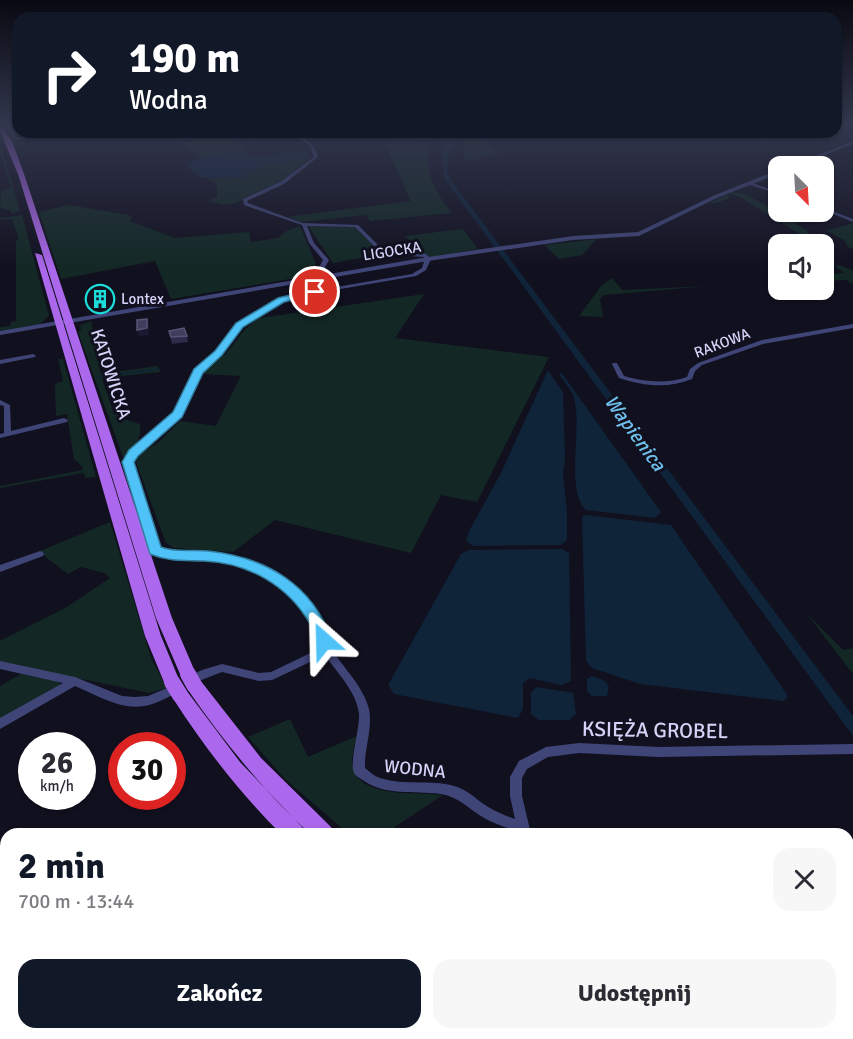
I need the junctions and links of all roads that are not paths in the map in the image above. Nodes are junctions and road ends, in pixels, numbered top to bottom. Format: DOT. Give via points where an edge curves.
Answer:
graph roads {
  1 [pos="13,173"];
  2 [pos="20,173"];
  3 [pos="294,173"];
  4 [pos="768,176"];
  5 [pos="749,183"];
  6 [pos="768,190"];
  7 [pos="834,213"];
  8 [pos="853,221"];
  9 [pos="304,225"];
  10 [pos="428,259"];
  11 [pos="320,276"];
  12 [pos="64,323"];
  13 [pos="853,326"];
  14 [pos="0,333"];
  15 [pos="33,356"];
  16 [pos="0,362"];
  17 [pos="615,364"];
  18 [pos="0,402"];
  19 [pos="64,420"];
  20 [pos="4,435"];
  21 [pos="40,554"];
  22 [pos="0,569"];
  23 [pos="326,650"];
  24 [pos="0,665"];
  25 [pos="75,681"];
  26 [pos="184,684"];
  27 [pos="0,724"];
  28 [pos="853,749"];
  29 [pos="289,828"];
  30 [pos="318,828"];
  31 [pos="518,828"];
  32 [pos="523,828"];
  1 -- 12 [label="main road, KATOWICKA"];
  2 -- 12 [label="main road, KATOWICKA"];
  3 -- 9 [label="street" via="244,202"];
  4 -- 5 [label="street, LIGOCKA"];
  5 -- 6 [label="street"];
  5 -- 10 [label="street, LIGOCKA" via="639,234 573,238"];
  7 -- 8 [label="street"];
  9 -- 10 [label="street" via="356,225 384,253 422,254"];
  9 -- 11 [label="street" via="326,260"];
  10 -- 11 [label="street, LIGOCKA"];
  10 -- 23 [label="street, WODNA" via="424,269 414,275 292,296 240,325 198,372 178,414 133,453 128,462 155,550 168,556 241,561 265,570 303,603 318,623"];
  11 -- 12 [label="street, LIGOCKA"];
  12 -- 14 [label="street, LIGOCKA"];
  12 -- 26 [label="main road, KATOWICKA"];
  13 -- 17 [label="street, RAKOWA" via="762,342 700,364 692,370 690,378 682,381 632,381 621,377"];
  15 -- 16 [label="street"];
  18 -- 20 [label="street" via="7,405"];
  19 -- 20 [label="street"];
  21 -- 22 [label="street"];
  23 -- 25 [label="street" via="272,676 222,668 158,697 135,702 121,701"];
  23 -- 31 [label="street, WODNA" via="363,708 359,771 371,782 393,788 443,788 459,792"];
  24 -- 25 [label="street"];
  25 -- 27 [label="street"];
  26 -- 29 [label="main road, KATOWICKA" via="206,735 244,783"];
  26 -- 30 [label="main road, KATOWICKA" via="278,791"];
  28 -- 32 [label="street, KSIĘŻA GROBEL" via="658,752 579,748 546,752 523,765 516,777"];
}
